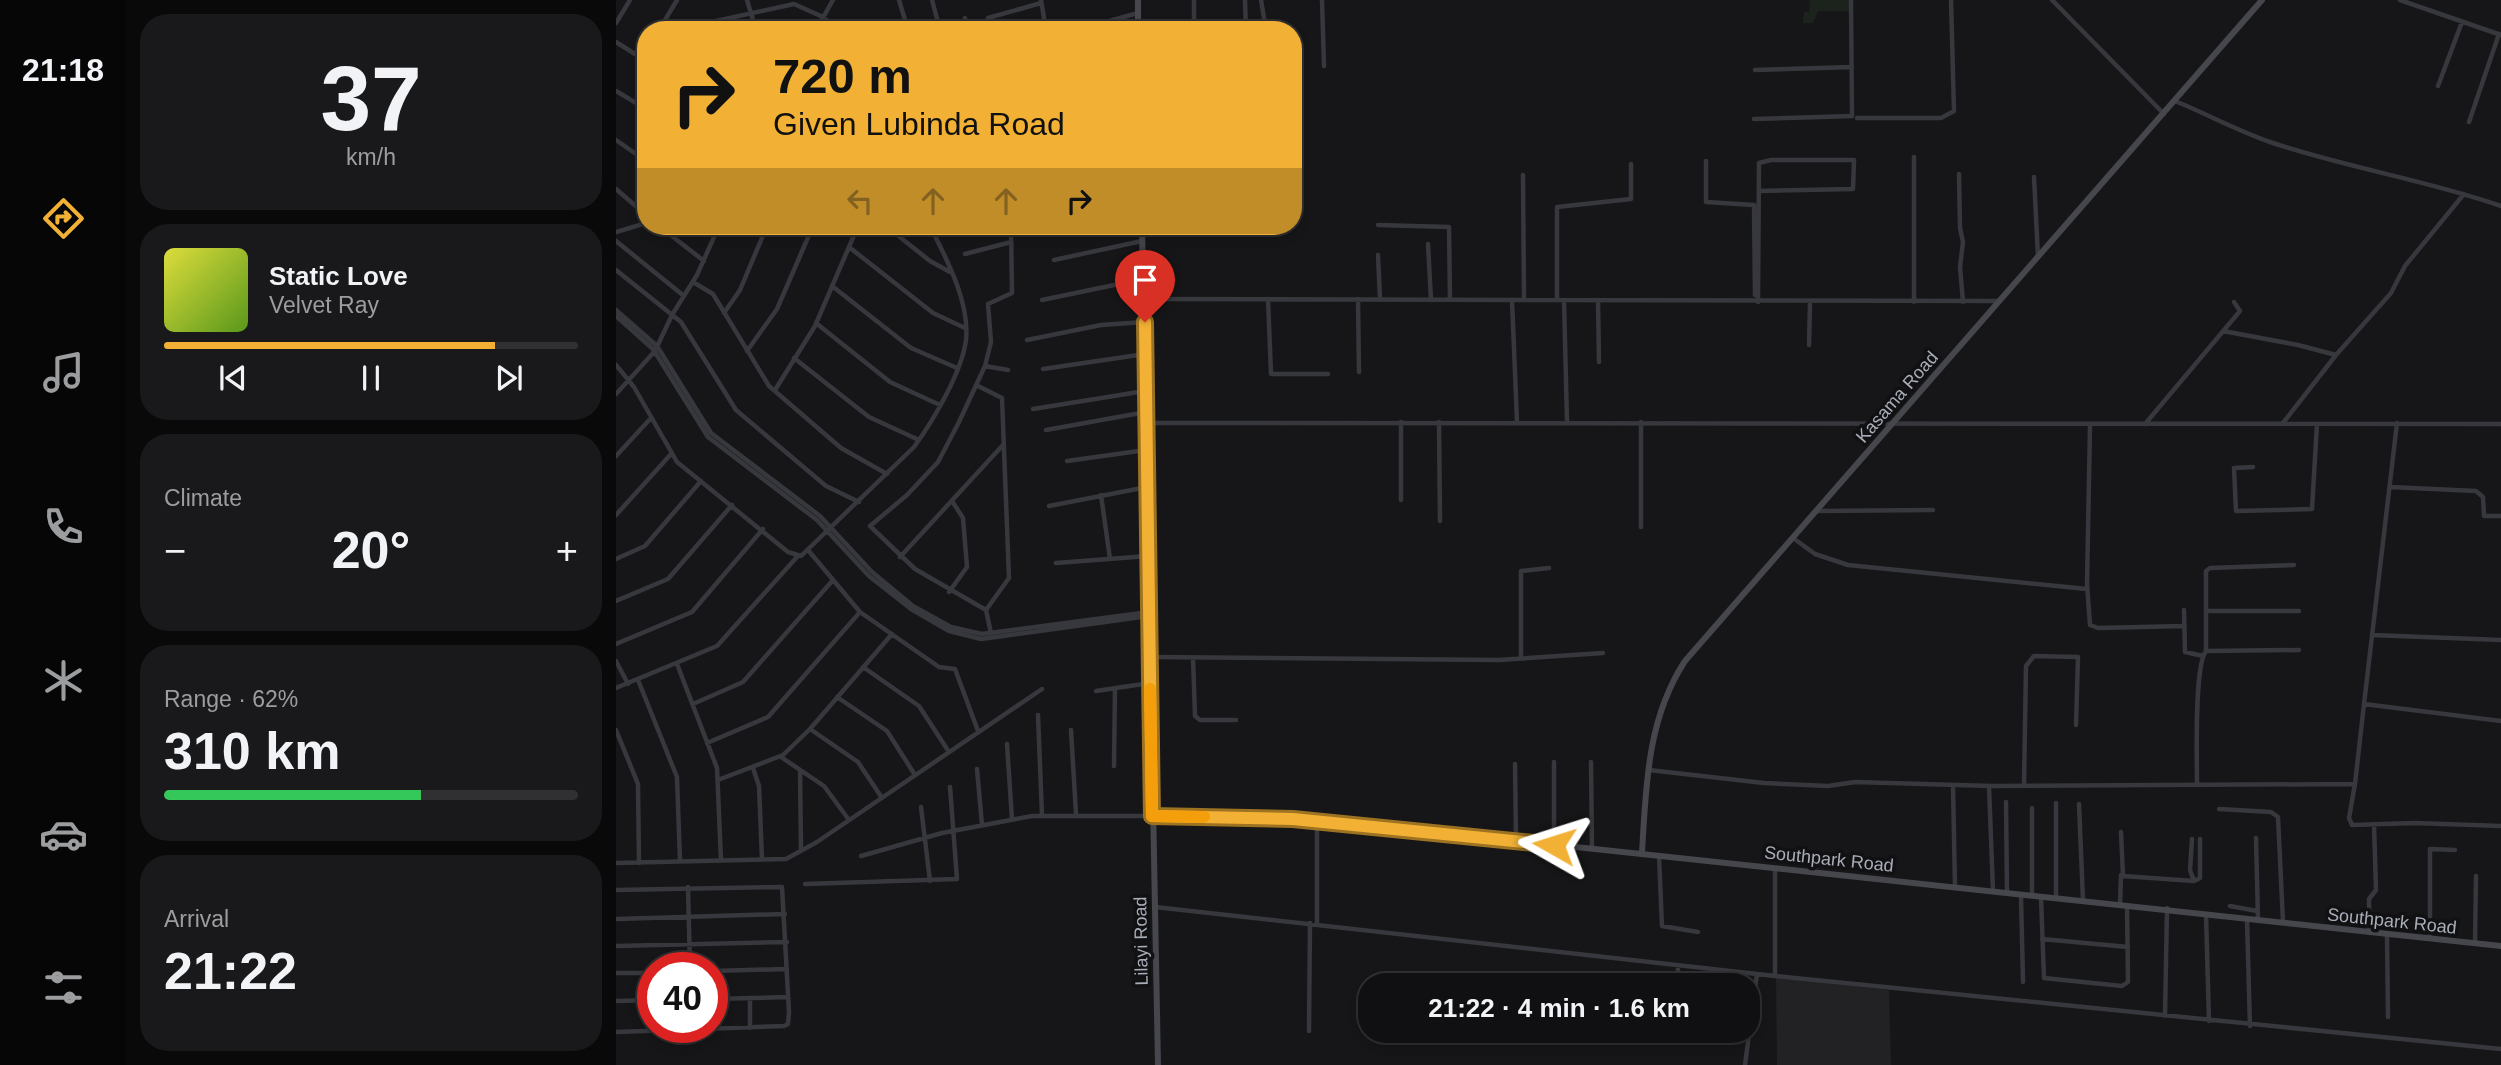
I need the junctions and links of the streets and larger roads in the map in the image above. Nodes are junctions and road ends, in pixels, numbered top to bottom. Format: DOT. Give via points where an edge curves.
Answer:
graph roads {
  1 [pos="629,0"];
  2 [pos="677,0"];
  3 [pos="747,0"];
  4 [pos="833,0"];
  5 [pos="899,0"];
  6 [pos="932,0"];
  7 [pos="1138,0"];
  8 [pos="1194,0"];
  9 [pos="1245,0"];
  10 [pos="1261,0"];
  11 [pos="1322,0"];
  12 [pos="1852,0"];
  13 [pos="1951,0"];
  14 [pos="2052,0"];
  15 [pos="2262,0"];
  16 [pos="2400,0"];
  17 [pos="1041,1"];
  18 [pos="1138,13"];
  19 [pos="752,15"];
  20 [pos="965,18"];
  21 [pos="988,18"];
  22 [pos="825,19"];
  23 [pos="664,21"];
  24 [pos="716,21"];
  25 [pos="754,21"];
  26 [pos="828,21"];
  27 [pos="905,21"];
  28 [pos="938,21"];
  29 [pos="966,21"];
  30 [pos="1044,21"];
  31 [pos="1109,21"];
  32 [pos="1138,21"];
  33 [pos="1194,21"];
  34 [pos="1246,21"];
  35 [pos="1264,21"];
  36 [pos="2462,22"];
  37 [pos="616,23"];
  38 [pos="2500,34"];
  39 [pos="616,43"];
  40 [pos="637,56"];
  41 [pos="1324,66"];
  42 [pos="1852,67"];
  43 [pos="1755,70"];
  44 [pos="2438,86"];
  45 [pos="616,91"];
  46 [pos="2175,101"];
  47 [pos="637,104"];
  48 [pos="2164,114"];
  49 [pos="1857,118"];
  50 [pos="1754,119"];
  51 [pos="2469,122"];
  52 [pos="616,140"];
  53 [pos="637,155"];
  54 [pos="1914,157"];
  55 [pos="1706,161"];
  56 [pos="1631,164"];
  57 [pos="1959,174"];
  58 [pos="1523,175"];
  59 [pos="2034,177"];
  60 [pos="616,189"];
  61 [pos="1759,191"];
  62 [pos="2464,194"];
  63 [pos="2501,206"];
  64 [pos="637,207"];
  65 [pos="1378,225"];
  66 [pos="637,226"];
  67 [pos="616,232"];
  68 [pos="671,235"];
  69 [pos="715,235"];
  70 [pos="763,235"];
  71 [pos="809,235"];
  72 [pos="855,235"];
  73 [pos="897,235"];
  74 [pos="934,235"];
  75 [pos="1011,235"];
  76 [pos="1143,235"];
  77 [pos="616,241"];
  78 [pos="1143,241"];
  79 [pos="1011,242"];
  80 [pos="1428,244"];
  81 [pos="849,247"];
  82 [pos="965,254"];
  83 [pos="1378,255"];
  84 [pos="2038,258"];
  85 [pos="1054,260"];
  86 [pos="704,261"];
  87 [pos="616,270"];
  88 [pos="951,272"];
  89 [pos="1143,279"];
  90 [pos="693,282"];
  91 [pos="832,286"];
  92 [pos="684,296"];
  93 [pos="1144,299"];
  94 [pos="1268,299"];
  95 [pos="1358,299"];
  96 [pos="1380,299"];
  97 [pos="1042,300"];
  98 [pos="1431,300"];
  99 [pos="1450,300"];
  100 [pos="1512,300"];
  101 [pos="1524,300"];
  102 [pos="1557,300"];
  103 [pos="1564,300"];
  104 [pos="1598,300"];
  105 [pos="1756,301"];
  106 [pos="1999,301"];
  107 [pos="1810,302"];
  108 [pos="1914,302"];
  109 [pos="1963,302"];
  110 [pos="2234,302"];
  111 [pos="616,310"];
  112 [pos="724,313"];
  113 [pos="671,315"];
  114 [pos="616,316"];
  115 [pos="1145,322"];
  116 [pos="816,323"];
  117 [pos="965,328"];
  118 [pos="2223,331"];
  119 [pos="1027,341"];
  120 [pos="1809,345"];
  121 [pos="656,349"];
  122 [pos="747,351"];
  123 [pos="1146,354"];
  124 [pos="2336,355"];
  125 [pos="794,358"];
  126 [pos="1599,362"];
  127 [pos="616,366"];
  128 [pos="985,366"];
  129 [pos="957,368"];
  130 [pos="1043,369"];
  131 [pos="1008,370"];
  132 [pos="1359,372"];
  133 [pos="1328,374"];
  134 [pos="630,380"];
  135 [pos="976,385"];
  136 [pos="775,390"];
  137 [pos="1146,390"];
  138 [pos="616,394"];
  139 [pos="940,405"];
  140 [pos="1033,409"];
  141 [pos="1147,412"];
  142 [pos="651,418"];
  143 [pos="1401,422"];
  144 [pos="1439,422"];
  145 [pos="1517,422"];
  146 [pos="1567,422"];
  147 [pos="1641,422"];
  148 [pos="1147,423"];
  149 [pos="2397,423"];
  150 [pos="2282,424"];
  151 [pos="2317,424"];
  152 [pos="2501,424"];
  153 [pos="1890,425"];
  154 [pos="2144,425"];
  155 [pos="2090,426"];
  156 [pos="1046,430"];
  157 [pos="919,440"];
  158 [pos="1004,445"];
  159 [pos="1147,450"];
  160 [pos="671,454"];
  161 [pos="616,456"];
  162 [pos="1068,461"];
  163 [pos="2253,467"];
  164 [pos="887,474"];
  165 [pos="701,481"];
  166 [pos="1147,486"];
  167 [pos="2390,487"];
  168 [pos="1101,495"];
  169 [pos="1401,500"];
  170 [pos="952,501"];
  171 [pos="859,502"];
  172 [pos="732,505"];
  173 [pos="1049,506"];
  174 [pos="1817,510"];
  175 [pos="1933,510"];
  176 [pos="616,515"];
  177 [pos="2501,516"];
  178 [pos="1440,522"];
  179 [pos="1641,527"];
  180 [pos="830,528"];
  181 [pos="762,529"];
  182 [pos="1792,537"];
  183 [pos="808,550"];
  184 [pos="900,556"];
  185 [pos="1148,556"];
  186 [pos="797,557"];
  187 [pos="616,559"];
  188 [pos="1110,559"];
  189 [pos="1056,563"];
  190 [pos="2294,565"];
  191 [pos="1549,568"];
  192 [pos="832,580"];
  193 [pos="2087,589"];
  194 [pos="949,592"];
  195 [pos="616,601"];
  196 [pos="986,610"];
  197 [pos="2184,610"];
  198 [pos="2207,611"];
  199 [pos="2299,611"];
  200 [pos="860,612"];
  201 [pos="1149,614"];
  202 [pos="2184,626"];
  203 [pos="892,634"];
  204 [pos="992,635"];
  205 [pos="2372,635"];
  206 [pos="2501,640"];
  207 [pos="616,644"];
  208 [pos="2299,650"];
  209 [pos="1603,653"];
  210 [pos="2204,654"];
  211 [pos="1149,657"];
  212 [pos="1193,658"];
  213 [pos="1521,658"];
  214 [pos="616,661"];
  215 [pos="677,664"];
  216 [pos="863,667"];
  217 [pos="638,680"];
  218 [pos="1150,683"];
  219 [pos="628,684"];
  220 [pos="616,688"];
  221 [pos="1115,688"];
  222 [pos="1042,689"];
  223 [pos="1096,691"];
  224 [pos="837,697"];
  225 [pos="693,704"];
  226 [pos="2364,704"];
  227 [pos="1038,715"];
  228 [pos="1236,720"];
  229 [pos="2501,720"];
  230 [pos="2076,725"];
  231 [pos="810,729"];
  232 [pos="616,730"];
  233 [pos="1071,730"];
  234 [pos="978,731"];
  235 [pos="707,743"];
  236 [pos="1007,744"];
  237 [pos="949,752"];
  238 [pos="780,756"];
  239 [pos="1554,762"];
  240 [pos="1591,762"];
  241 [pos="1515,764"];
  242 [pos="1114,766"];
  243 [pos="753,768"];
  244 [pos="800,769"];
  245 [pos="977,769"];
  246 [pos="1649,770"];
  247 [pos="915,775"];
  248 [pos="718,780"];
  249 [pos="2197,784"];
  250 [pos="2355,784"];
  251 [pos="2024,785"];
  252 [pos="1953,786"];
  253 [pos="1989,786"];
  254 [pos="950,787"];
  255 [pos="882,798"];
  256 [pos="2006,802"];
  257 [pos="2056,803"];
  258 [pos="2079,804"];
  259 [pos="921,807"];
  260 [pos="2032,808"];
  261 [pos="2219,809"];
  262 [pos="1076,814"];
  263 [pos="1042,815"];
  264 [pos="1152,816"];
  265 [pos="1012,819"];
  266 [pos="849,820"];
  267 [pos="1317,821"];
  268 [pos="2374,824"];
  269 [pos="982,825"];
  270 [pos="2501,826"];
  271 [pos="954,830"];
  272 [pos="2121,832"];
  273 [pos="927,836"];
  274 [pos="2256,838"];
  275 [pos="2192,839"];
  276 [pos="2200,839"];
  277 [pos="1516,841"];
  278 [pos="1554,845"];
  279 [pos="1592,848"];
  280 [pos="801,850"];
  281 [pos="2455,850"];
  282 [pos="1642,853"];
  283 [pos="1659,855"];
  284 [pos="861,856"];
  285 [pos="762,859"];
  286 [pos="721,860"];
  287 [pos="680,862"];
  288 [pos="616,863"];
  289 [pos="639,863"];
  290 [pos="1775,867"];
  291 [pos="2121,874"];
  292 [pos="2476,876"];
  293 [pos="930,881"];
  294 [pos="2194,881"];
  295 [pos="805,884"];
  296 [pos="688,887"];
  297 [pos="1955,887"];
  298 [pos="616,890"];
  299 [pos="1993,892"];
  300 [pos="2007,894"];
  301 [pos="2021,896"];
  302 [pos="2032,897"];
  303 [pos="2041,897"];
  304 [pos="2056,899"];
  305 [pos="2083,901"];
  306 [pos="2123,904"];
  307 [pos="2230,906"];
  308 [pos="1154,907"];
  309 [pos="2167,908"];
  310 [pos="2257,911"];
  311 [pos="785,914"];
  312 [pos="2206,914"];
  313 [pos="690,916"];
  314 [pos="616,919"];
  315 [pos="2247,919"];
  316 [pos="2258,920"];
  317 [pos="1310,923"];
  318 [pos="1317,924"];
  319 [pos="2283,924"];
  320 [pos="1698,932"];
  321 [pos="2369,934"];
  322 [pos="2387,936"];
  323 [pos="2430,938"];
  324 [pos="2042,939"];
  325 [pos="787,942"];
  326 [pos="2474,943"];
  327 [pos="690,944"];
  328 [pos="616,946"];
  329 [pos="2501,946"];
  330 [pos="2128,947"];
  331 [pos="690,952"];
  332 [pos="1678,965"];
  333 [pos="787,969"];
  334 [pos="728,971"];
  335 [pos="616,973"];
  336 [pos="637,973"];
  337 [pos="1678,973"];
  338 [pos="1747,973"];
  339 [pos="1760,974"];
  340 [pos="1775,976"];
  341 [pos="2023,982"];
  342 [pos="789,997"];
  343 [pos="750,998"];
  344 [pos="728,999"];
  345 [pos="637,1000"];
  346 [pos="616,1001"];
  347 [pos="2165,1016"];
  348 [pos="2388,1017"];
  349 [pos="2208,1021"];
  350 [pos="2250,1026"];
  351 [pos="728,1028"];
  352 [pos="750,1028"];
  353 [pos="637,1031"];
  354 [pos="1310,1031"];
  355 [pos="616,1032"];
  356 [pos="1748,1043"];
  357 [pos="2501,1049"];
  358 [pos="1158,1065"];
  359 [pos="1745,1065"];
  1 -- 37 [label="street"];
  2 -- 23 [label="street"];
  3 -- 19 [label="street"];
  4 -- 22 [label="street"];
  5 -- 27 [label="street"];
  6 -- 28 [label="street"];
  7 -- 18 [label="street"];
  8 -- 33 [label="street"];
  9 -- 34 [label="street"];
  10 -- 35 [label="street"];
  11 -- 41 [label="street"];
  12 -- 42 [label="street"];
  13 -- 49 [label="street" via="1954,111 1941,118"];
  14 -- 48 [label="street"];
  15 -- 46 [label="street, Kasama Road"];
  16 -- 36 [label="street"];
  17 -- 21 [label="street"];
  17 -- 30 [label="street"];
  18 -- 31 [label="street"];
  18 -- 32 [label="street"];
  19 -- 22 [label="street" via="794,4"];
  19 -- 24 [label="street"];
  19 -- 25 [label="street"];
  20 -- 29 [label="street"];
  22 -- 26 [label="street"];
  36 -- 38 [label="street"];
  36 -- 44 [label="street"];
  38 -- 51 [label="street"];
  39 -- 40 [label="street"];
  42 -- 43 [label="street"];
  42 -- 50 [label="street" via="1850,118"];
  45 -- 47 [label="street"];
  46 -- 48 [label="street, Kasama Road"];
  46 -- 62 [label="street" via="2271,143"];
  48 -- 84 [label="street, Kasama Road"];
  52 -- 53 [label="street"];
  54 -- 108 [label="street"];
  55 -- 105 [label="street" via="1706,202 1754,205"];
  56 -- 102 [label="street" via="1631,199 1557,207"];
  57 -- 109 [label="street"];
  58 -- 101 [label="street"];
  59 -- 84 [label="street"];
  60 -- 64 [label="street"];
  61 -- 61 [label="street" via="1757,165 1764,160 1854,160 1853,189"];
  61 -- 105 [label="street"];
  62 -- 63 [label="street"];
  62 -- 124 [label="street" via="2405,266 2391,293"];
  65 -- 99 [label="street" via="1449,227"];
  66 -- 67 [label="street"];
  68 -- 86 [label="street"];
  69 -- 86 [label="street"];
  70 -- 112 [label="street" via="740,290"];
  71 -- 122 [label="street" via="777,309"];
  72 -- 81 [label="street"];
  73 -- 88 [label="street"];
  74 -- 88 [label="street"];
  75 -- 79 [label="street"];
  76 -- 78 [label="street, Lilayi Road"];
  77 -- 92 [label="street"];
  78 -- 85 [label="street"];
  78 -- 89 [label="street, Lilayi Road"];
  79 -- 82 [label="street"];
  79 -- 128 [label="street" via="1012,293 988,304 991,342"];
  80 -- 98 [label="street"];
  81 -- 91 [label="street"];
  81 -- 117 [label="street" via="933,313"];
  83 -- 96 [label="street"];
  84 -- 106 [label="street, Kasama Road"];
  86 -- 90 [label="street"];
  87 -- 113 [label="street"];
  88 -- 117 [label="street"];
  89 -- 93 [label="street, Lilayi Road"];
  89 -- 97 [label="street"];
  90 -- 92 [label="street"];
  90 -- 112 [label="street" via="707,288"];
  91 -- 116 [label="street"];
  91 -- 129 [label="street" via="911,348"];
  92 -- 113 [label="street"];
  93 -- 94 [label="street"];
  93 -- 115 [label="street, Lilayi Road"];
  94 -- 95 [label="street"];
  94 -- 133 [label="street" via="1271,374"];
  95 -- 96 [label="street"];
  95 -- 132 [label="street"];
  96 -- 98 [label="street"];
  98 -- 99 [label="street"];
  99 -- 100 [label="street"];
  100 -- 101 [label="street"];
  100 -- 145 [label="street"];
  101 -- 102 [label="street"];
  102 -- 103 [label="street"];
  103 -- 104 [label="street"];
  103 -- 146 [label="street"];
  104 -- 105 [label="street"];
  104 -- 126 [label="street"];
  105 -- 107 [label="street"];
  106 -- 109 [label="street"];
  106 -- 153 [label="street, Kasama Road"];
  107 -- 108 [label="street"];
  107 -- 120 [label="street"];
  108 -- 109 [label="street"];
  110 -- 118 [label="street" via="2240,311"];
  111 -- 121 [label="street"];
  112 -- 122 [label="street"];
  113 -- 121 [label="street"];
  113 -- 171 [label="street" via="690,334 736,410 826,486"];
  114 -- 121 [label="street"];
  115 -- 119 [label="street" via="1101,325"];
  115 -- 123 [label="street, Lilayi Road"];
  116 -- 125 [label="street"];
  116 -- 139 [label="street" via="890,382"];
  117 -- 129 [label="street" via="966,341"];
  118 -- 124 [label="street"];
  118 -- 154 [label="street"];
  121 -- 134 [label="street"];
  121 -- 180 [label="street" via="711,433"];
  122 -- 136 [label="street"];
  123 -- 130 [label="street"];
  123 -- 137 [label="street, Lilayi Road"];
  124 -- 150 [label="street"];
  125 -- 136 [label="street"];
  125 -- 157 [label="street" via="869,417"];
  127 -- 134 [label="street"];
  128 -- 131 [label="street"];
  128 -- 135 [label="street"];
  129 -- 139 [label="street"];
  134 -- 138 [label="street"];
  134 -- 142 [label="street"];
  135 -- 158 [label="street" via="1002,398"];
  135 -- 184 [label="street" via="938,461 870,526"];
  136 -- 164 [label="street" via="841,448"];
  137 -- 140 [label="street"];
  137 -- 141 [label="street, Lilayi Road"];
  139 -- 157 [label="street"];
  141 -- 148 [label="street, Lilayi Road"];
  141 -- 156 [label="street"];
  142 -- 160 [label="street"];
  142 -- 161 [label="street"];
  143 -- 144 [label="street"];
  143 -- 148 [label="street"];
  143 -- 169 [label="street"];
  144 -- 145 [label="street"];
  144 -- 178 [label="street"];
  145 -- 146 [label="street"];
  146 -- 147 [label="street"];
  147 -- 153 [label="street"];
  147 -- 179 [label="street"];
  148 -- 159 [label="street, Lilayi Road"];
  149 -- 151 [label="street"];
  149 -- 152 [label="street"];
  149 -- 167 [label="street"];
  150 -- 151 [label="street"];
  150 -- 154 [label="street"];
  151 -- 163 [label="street" via="2312,509 2236,510 2234,468"];
  153 -- 155 [label="street"];
  153 -- 174 [label="street, Kasama Road"];
  154 -- 155 [label="street"];
  155 -- 193 [label="street"];
  157 -- 164 [label="street"];
  158 -- 170 [label="street"];
  158 -- 196 [label="street" via="1009,578"];
  159 -- 162 [label="street"];
  159 -- 166 [label="street, Lilayi Road"];
  160 -- 165 [label="street"];
  160 -- 176 [label="street"];
  164 -- 171 [label="street"];
  165 -- 172 [label="street"];
  165 -- 187 [label="street" via="645,546"];
  166 -- 168 [label="street"];
  166 -- 185 [label="street, Lilayi Road"];
  167 -- 177 [label="street" via="2476,491 2483,497 2484,516"];
  167 -- 205 [label="street"];
  168 -- 173 [label="street"];
  168 -- 188 [label="street"];
  170 -- 184 [label="street"];
  170 -- 194 [label="street" via="963,518 967,567"];
  171 -- 180 [label="street"];
  172 -- 181 [label="street"];
  172 -- 195 [label="street" via="668,579"];
  174 -- 175 [label="street"];
  174 -- 182 [label="street, Kasama Road"];
  180 -- 183 [label="street"];
  180 -- 204 [label="street" via="913,606 963,631"];
  181 -- 186 [label="street"];
  181 -- 207 [label="street" via="692,612"];
  182 -- 193 [label="street" via="1815,554 1848,565"];
  182 -- 246 [label="street, Kasama Road" via="1670,684 1654,729"];
  183 -- 186 [label="street"];
  183 -- 192 [label="street"];
  184 -- 194 [label="street"];
  185 -- 188 [label="street"];
  185 -- 201 [label="street, Lilayi Road"];
  186 -- 215 [label="street" via="717,646"];
  188 -- 189 [label="street"];
  190 -- 198 [label="street" via="2208,568"];
  191 -- 213 [label="street" via="1521,571"];
  192 -- 200 [label="street"];
  192 -- 225 [label="street" via="743,682"];
  193 -- 202 [label="street" via="2092,627"];
  194 -- 196 [label="street"];
  196 -- 204 [label="street"];
  197 -- 202 [label="street"];
  198 -- 199 [label="street"];
  198 -- 210 [label="street"];
  200 -- 203 [label="street"];
  200 -- 235 [label="street" via="768,717"];
  201 -- 204 [label="street"];
  201 -- 211 [label="street, Lilayi Road"];
  202 -- 210 [label="street" via="2185,652"];
  203 -- 216 [label="street"];
  203 -- 234 [label="street" via="939,667 955,669"];
  205 -- 206 [label="street"];
  205 -- 226 [label="street"];
  208 -- 210 [label="street"];
  209 -- 213 [label="street"];
  210 -- 249 [label="street"];
  211 -- 212 [label="street"];
  211 -- 218 [label="street, Lilayi Road"];
  212 -- 213 [label="street"];
  212 -- 228 [label="street" via="1195,716"];
  214 -- 219 [label="street"];
  215 -- 217 [label="street"];
  215 -- 225 [label="street"];
  216 -- 224 [label="street"];
  216 -- 237 [label="street" via="919,706"];
  217 -- 219 [label="street"];
  217 -- 287 [label="street" via="677,776"];
  218 -- 221 [label="street"];
  218 -- 264 [label="street, Lilayi Road"];
  219 -- 220 [label="street"];
  221 -- 223 [label="street"];
  221 -- 242 [label="street"];
  222 -- 234 [label="street"];
  224 -- 231 [label="street"];
  224 -- 247 [label="street" via="883,727"];
  225 -- 235 [label="street"];
  226 -- 229 [label="street"];
  226 -- 250 [label="street"];
  227 -- 263 [label="street"];
  230 -- 251 [label="street" via="2078,657 2034,656 2026,666"];
  231 -- 238 [label="street"];
  231 -- 255 [label="street" via="859,762"];
  232 -- 289 [label="street" via="638,784"];
  233 -- 262 [label="street"];
  234 -- 237 [label="street"];
  235 -- 248 [label="street"];
  236 -- 265 [label="street"];
  237 -- 247 [label="street"];
  238 -- 243 [label="street"];
  238 -- 244 [label="street"];
  239 -- 278 [label="street"];
  240 -- 279 [label="street"];
  241 -- 277 [label="street"];
  243 -- 248 [label="street"];
  243 -- 285 [label="street" via="759,786"];
  244 -- 266 [label="street" via="824,786"];
  244 -- 280 [label="street"];
  245 -- 269 [label="street"];
  246 -- 252 [label="street" via="1764,783"];
  246 -- 282 [label="street, Kasama Road"];
  247 -- 255 [label="street"];
  248 -- 286 [label="street"];
  249 -- 250 [label="street"];
  249 -- 251 [label="street"];
  250 -- 268 [label="street" via="2350,822"];
  251 -- 253 [label="street"];
  252 -- 253 [label="street"];
  252 -- 297 [label="street"];
  253 -- 299 [label="street"];
  254 -- 271 [label="street"];
  255 -- 266 [label="street"];
  256 -- 300 [label="street"];
  257 -- 304 [label="street"];
  258 -- 305 [label="street"];
  259 -- 273 [label="street"];
  260 -- 302 [label="street"];
  261 -- 319 [label="street" via="2272,812 2278,817"];
  262 -- 263 [label="street"];
  262 -- 264 [label="street"];
  263 -- 265 [label="street"];
  264 -- 267 [label="street, Southpark Road"];
  264 -- 308 [label="street, Lilayi Road"];
  265 -- 269 [label="street"];
  266 -- 280 [label="street"];
  267 -- 277 [label="street, Southpark Road"];
  267 -- 318 [label="street"];
  268 -- 270 [label="street"];
  268 -- 321 [label="street" via="2376,890 2370,899"];
  269 -- 271 [label="street"];
  271 -- 273 [label="street"];
  271 -- 293 [label="street" via="959,878"];
  272 -- 291 [label="street"];
  273 -- 284 [label="street"];
  273 -- 293 [label="street"];
  274 -- 310 [label="street"];
  275 -- 294 [label="street"];
  276 -- 294 [label="street" via="2200,878"];
  277 -- 278 [label="street, Southpark Road"];
  278 -- 279 [label="street, Southpark Road"];
  279 -- 282 [label="street, Southpark Road"];
  280 -- 285 [label="street" via="786,859"];
  281 -- 323 [label="street" via="2430,849"];
  282 -- 283 [label="street, Southpark Road"];
  283 -- 290 [label="street, Southpark Road"];
  283 -- 320 [label="street" via="1662,926"];
  285 -- 286 [label="street"];
  286 -- 287 [label="street"];
  287 -- 289 [label="street"];
  288 -- 289 [label="street"];
  290 -- 297 [label="street, Southpark Road"];
  290 -- 340 [label="street"];
  291 -- 294 [label="street"];
  291 -- 306 [label="street"];
  292 -- 326 [label="street"];
  293 -- 295 [label="street"];
  296 -- 298 [label="street"];
  296 -- 311 [label="street" via="782,887"];
  296 -- 313 [label="street"];
  297 -- 299 [label="street, Southpark Road"];
  299 -- 300 [label="street, Southpark Road"];
  300 -- 301 [label="street, Southpark Road"];
  301 -- 302 [label="street, Southpark Road"];
  301 -- 341 [label="street"];
  302 -- 303 [label="street, Southpark Road"];
  303 -- 304 [label="street, Southpark Road"];
  303 -- 324 [label="street"];
  304 -- 305 [label="street, Southpark Road"];
  305 -- 306 [label="street, Southpark Road"];
  306 -- 309 [label="street, Southpark Road"];
  306 -- 330 [label="street"];
  307 -- 310 [label="street"];
  308 -- 317 [label="street"];
  308 -- 358 [label="street, Lilayi Road"];
  309 -- 312 [label="street, Southpark Road"];
  309 -- 347 [label="street"];
  310 -- 316 [label="street"];
  311 -- 313 [label="street"];
  311 -- 325 [label="street"];
  312 -- 315 [label="street, Southpark Road"];
  312 -- 349 [label="street"];
  313 -- 314 [label="street"];
  313 -- 327 [label="street"];
  315 -- 316 [label="street, Southpark Road"];
  315 -- 350 [label="street"];
  316 -- 319 [label="street, Southpark Road"];
  317 -- 318 [label="street"];
  317 -- 354 [label="street"];
  318 -- 332 [label="street"];
  319 -- 321 [label="street, Southpark Road"];
  321 -- 322 [label="street, Southpark Road"];
  322 -- 323 [label="street, Southpark Road"];
  322 -- 348 [label="street"];
  323 -- 326 [label="street, Southpark Road"];
  324 -- 330 [label="street"];
  324 -- 330 [label="street" via="2044,978 2109,985 2128,982"];
  325 -- 327 [label="street"];
  325 -- 333 [label="street"];
  326 -- 329 [label="street, Southpark Road"];
  327 -- 328 [label="street"];
  327 -- 331 [label="street"];
  332 -- 337 [label="street"];
  332 -- 338 [label="street"];
  333 -- 334 [label="street"];
  333 -- 342 [label="street"];
  335 -- 336 [label="street"];
  339 -- 340 [label="street"];
  340 -- 347 [label="street"];
  342 -- 343 [label="street"];
  342 -- 352 [label="street" via="788,1024"];
  343 -- 344 [label="street"];
  343 -- 352 [label="street"];
  345 -- 346 [label="street"];
  347 -- 349 [label="street"];
  349 -- 350 [label="street"];
  350 -- 357 [label="street"];
  351 -- 352 [label="street"];
  353 -- 355 [label="street"];
  356 -- 359 [label="street"];
}
